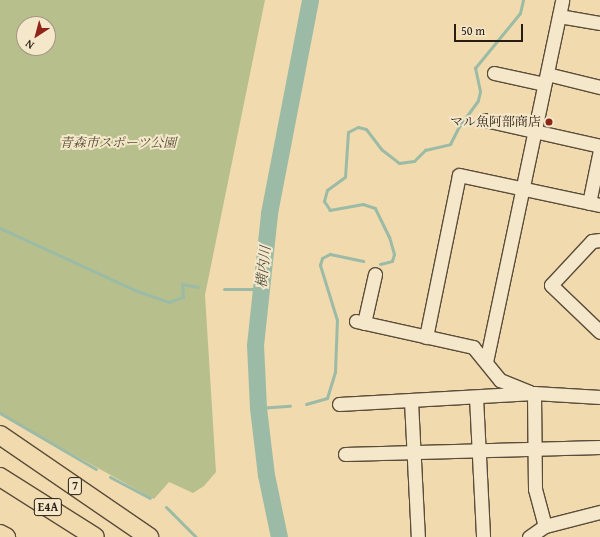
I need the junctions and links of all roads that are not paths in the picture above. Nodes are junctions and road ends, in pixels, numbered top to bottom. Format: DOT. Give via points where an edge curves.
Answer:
graph roads {
  1 [pos="562,0"];
  2 [pos="559,16"];
  3 [pos="600,23"];
  4 [pos="494,73"];
  5 [pos="546,79"];
  6 [pos="600,87"];
  7 [pos="486,120"];
  8 [pos="533,131"];
  9 [pos="600,146"];
  10 [pos="600,150"];
  11 [pos="521,189"];
  12 [pos="595,204"];
  13 [pos="600,240"];
  14 [pos="375,274"];
  15 [pos="598,327"];
  16 [pos="426,336"];
  17 [pos="486,362"];
  18 [pos="534,393"];
  19 [pos="476,397"];
  20 [pos="600,397"];
  21 [pos="411,401"];
  22 [pos="339,404"];
  23 [pos="0,436"];
  24 [pos="535,447"];
  25 [pos="600,447"];
  26 [pos="479,450"];
  27 [pos="412,453"];
  28 [pos="345,454"];
  29 [pos="0,477"];
  30 [pos="600,512"];
  31 [pos="545,526"];
  32 [pos="0,534"];
  33 [pos="145,536"];
  34 [pos="6,537"];
  35 [pos="95,537"];
  36 [pos="418,537"];
  37 [pos="483,537"];
  38 [pos="528,537"];
  1 -- 2 [label="street"];
  2 -- 3 [label="street"];
  2 -- 5 [label="street"];
  4 -- 5 [label="street"];
  5 -- 6 [label="street"];
  5 -- 8 [label="street"];
  7 -- 8 [label="street"];
  8 -- 9 [label="street"];
  8 -- 11 [label="street"];
  10 -- 12 [label="street"];
  11 -- 12 [label="street"];
  11 -- 16 [label="street" via="459,175"];
  11 -- 17 [label="street"];
  13 -- 15 [label="street" via="592,241 551,285"];
  14 -- 16 [label="street" via="360,322"];
  16 -- 17 [label="street" via="473,347"];
  17 -- 18 [label="street" via="500,380"];
  18 -- 19 [label="street"];
  18 -- 20 [label="street"];
  18 -- 24 [label="street"];
  19 -- 21 [label="street"];
  19 -- 26 [label="street"];
  21 -- 22 [label="street"];
  21 -- 27 [label="street"];
  23 -- 33 [label="highway, 7"];
  24 -- 25 [label="street"];
  24 -- 26 [label="street"];
  24 -- 31 [label="street" via="535,489"];
  26 -- 27 [label="street"];
  26 -- 37 [label="street"];
  27 -- 28 [label="street"];
  27 -- 36 [label="street"];
  29 -- 35 [label="highway, E4A"];
  30 -- 31 [label="street"];
  31 -- 38 [label="street"];
  32 -- 34 [label="highway"];
}
